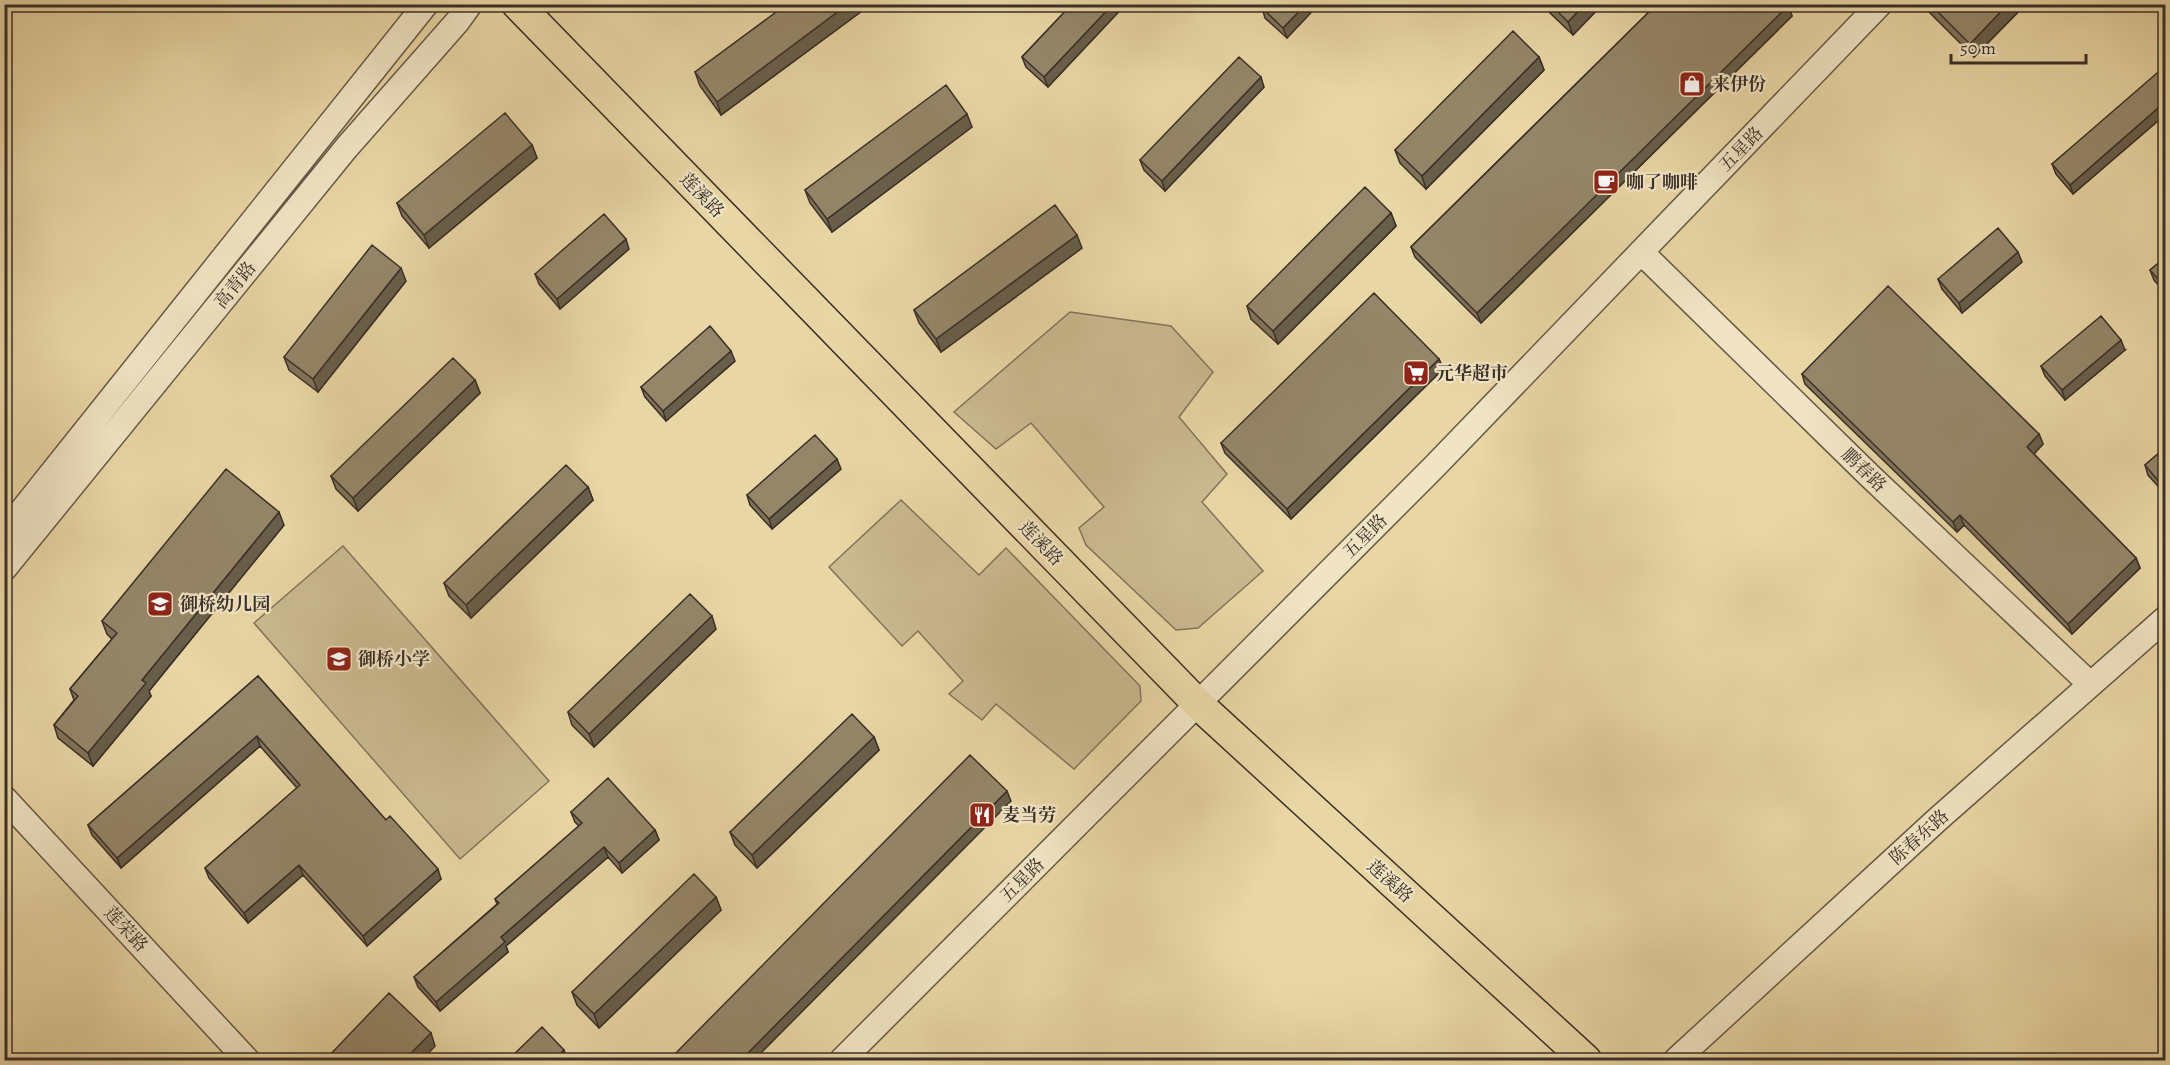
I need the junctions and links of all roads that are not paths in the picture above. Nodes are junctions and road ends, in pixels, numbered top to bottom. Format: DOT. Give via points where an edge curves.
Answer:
graph roads {
  1 [pos="426,4"];
  2 [pos="470,4"];
  3 [pos="517,4"];
  4 [pos="1880,4"];
  5 [pos="1641,252"];
  6 [pos="4,533"];
  7 [pos="4,569"];
  8 [pos="2166,618"];
  9 [pos="2090,684"];
  10 [pos="1198,704"];
  11 [pos="4,798"];
  12 [pos="247,1060"];
  13 [pos="842,1060"];
  14 [pos="1586,1060"];
  15 [pos="1676,1060"];
  1 -- 6 [label="street, 高青路"];
  2 -- 7 [label="street, 高青路" via="347,147"];
  3 -- 10 [label="main road, 莲溪路"];
  4 -- 5 [label="street, 五星路"];
  5 -- 9 [label="street, 鹏春路"];
  5 -- 10 [label="street, 五星路"];
  8 -- 9 [label="street, 陈春东路"];
  9 -- 15 [label="street, 陈春东路"];
  10 -- 13 [label="street, 五星路"];
  10 -- 14 [label="main road, 莲溪路"];
  11 -- 12 [label="street, 莲荣路"];
}
